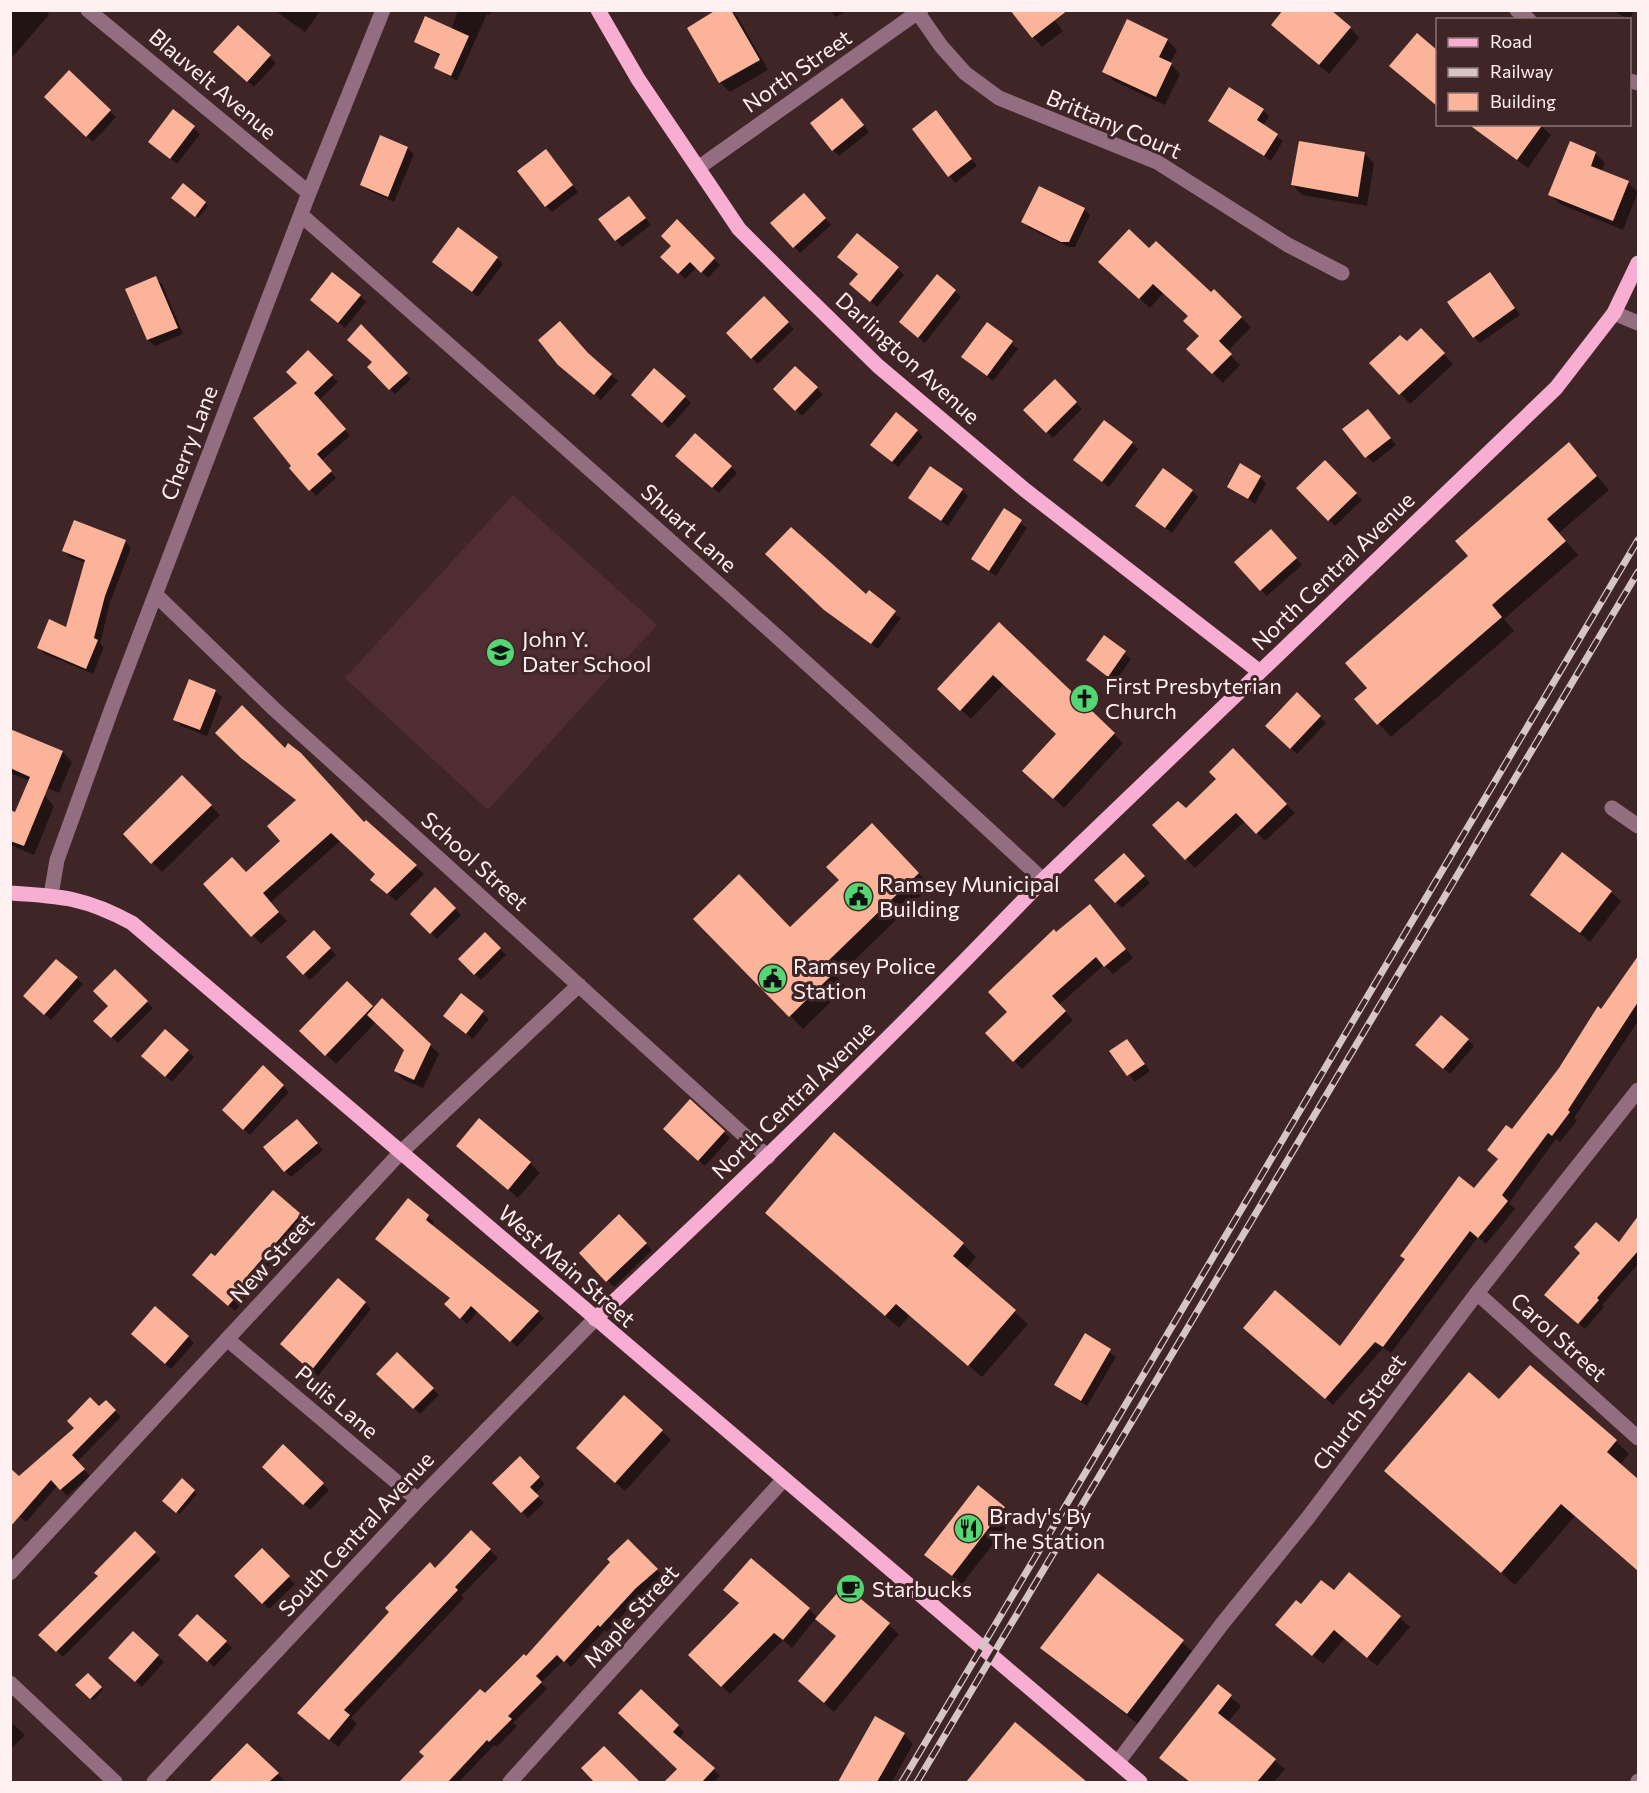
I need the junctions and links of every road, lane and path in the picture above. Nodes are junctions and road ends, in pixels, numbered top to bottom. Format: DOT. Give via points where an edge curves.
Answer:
graph roads {
  1 [pos="88,10"];
  2 [pos="383,10"];
  3 [pos="598,10"];
  4 [pos="920,12"];
  5 [pos="698,168"];
  6 [pos="309,193"];
  7 [pos="301,215"];
  8 [pos="1638,263"];
  9 [pos="1342,273"];
  10 [pos="1614,313"];
  11 [pos="1638,323"];
  12 [pos="156,595"];
  13 [pos="1260,672"];
  14 [pos="1612,808"];
  15 [pos="1638,826"];
  16 [pos="1043,880"];
  17 [pos="10,893"];
  18 [pos="51,895"];
  19 [pos="579,985"];
  20 [pos="1638,1090"];
  21 [pos="400,1153"];
  22 [pos="768,1157"];
  23 [pos="1477,1293"];
  24 [pos="595,1319"];
  25 [pos="227,1339"];
  26 [pos="1638,1438"];
  27 [pos="784,1479"];
  28 [pos="418,1500"];
  29 [pos="10,1573"];
  30 [pos="10,1683"];
  31 [pos="1118,1762"];
  32 [pos="115,1782"];
  33 [pos="154,1782"];
  34 [pos="510,1782"];
  35 [pos="1140,1782"];
  1 -- 6 [label="street, Blauvelt Avenue"];
  2 -- 6 [label="street, Cherry Lane"];
  3 -- 5 [label="main road, Darlington Avenue" via="638,79"];
  4 -- 5 [label="street, North Street"];
  4 -- 9 [label="street, Brittany Court" via="940,46 965,73 999,98 1157,162 1288,245"];
  5 -- 13 [label="main road, Darlington Avenue" via="739,229 878,366 1025,490"];
  6 -- 7 [label="street, Cherry Lane"];
  7 -- 12 [label="street, Cherry Lane"];
  7 -- 16 [label="street, Shuart Lane" via="865,715"];
  8 -- 10 [label="main road, North Central Avenue"];
  10 -- 11 [label="street"];
  10 -- 13 [label="main road, North Central Avenue" via="1556,388"];
  12 -- 18 [label="street, Cherry Lane" via="57,860"];
  12 -- 19 [label="street, School Street" via="273,709"];
  13 -- 16 [label="main road, North Central Avenue"];
  14 -- 15 [label="street"];
  16 -- 22 [label="main road, North Central Avenue"];
  17 -- 18 [label="main road, West Main Street"];
  18 -- 21 [label="main road, West Main Street" via="74,897 132,923"];
  19 -- 21 [label="street, New Street"];
  19 -- 22 [label="street, School Street"];
  20 -- 23 [label="street, Church Street"];
  21 -- 24 [label="main road, West Main Street"];
  21 -- 25 [label="street, New Street"];
  22 -- 24 [label="main road, North Central Avenue"];
  23 -- 26 [label="street, Carol Street"];
  23 -- 31 [label="street, Church Street"];
  24 -- 27 [label="main road, West Main Street"];
  24 -- 28 [label="street, South Central Avenue"];
  25 -- 28 [label="street, Pulis Lane"];
  25 -- 29 [label="street, New Street"];
  27 -- 31 [label="main road, West Main Street"];
  27 -- 34 [label="street, Maple Street"];
  28 -- 33 [label="street, South Central Avenue"];
  30 -- 32 [label="street"];
  31 -- 35 [label="main road, West Main Street"];
}
